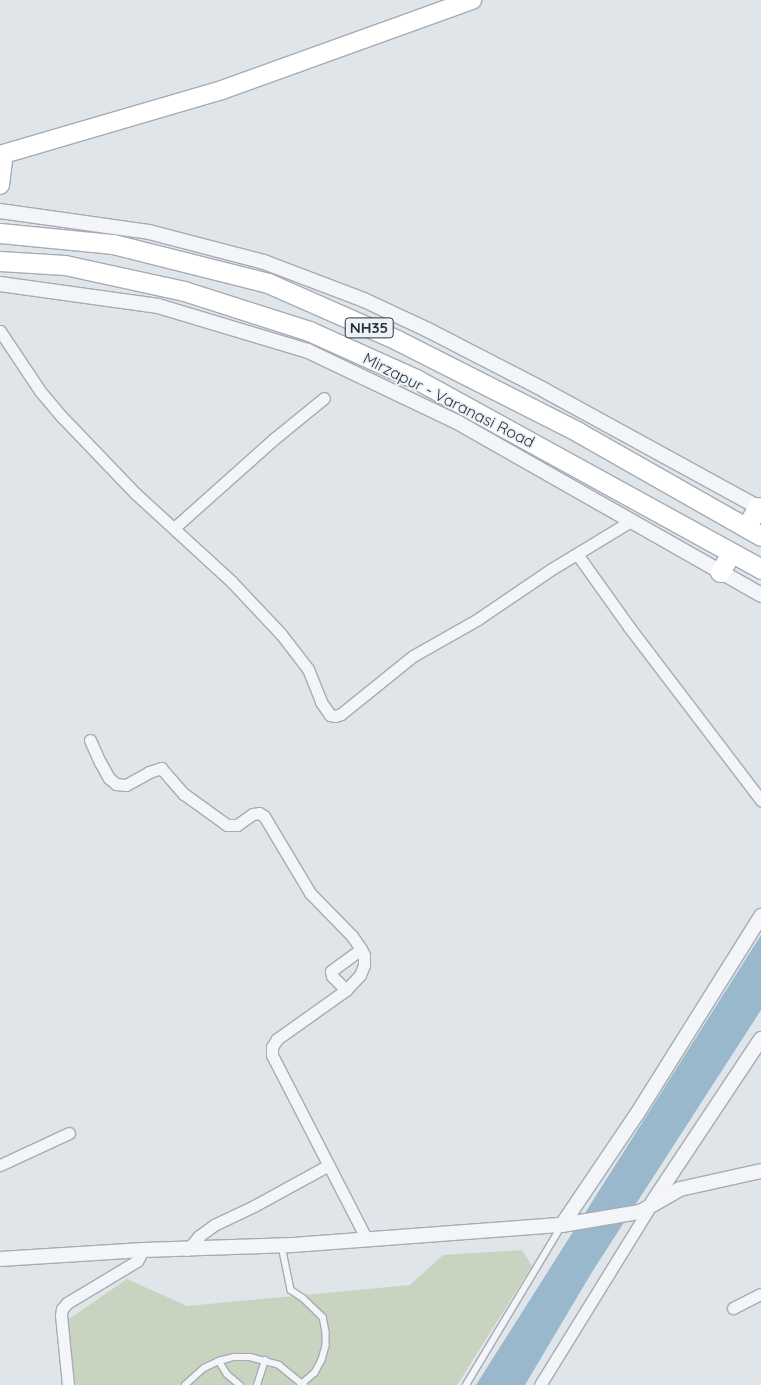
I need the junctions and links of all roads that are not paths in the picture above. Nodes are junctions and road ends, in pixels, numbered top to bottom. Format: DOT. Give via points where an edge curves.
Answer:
graph roads {
  1 [pos="472,0"];
  2 [pos="1,152"];
  3 [pos="0,185"];
  4 [pos="0,211"];
  5 [pos="0,233"];
  6 [pos="0,261"];
  7 [pos="0,284"];
  8 [pos="0,331"];
  9 [pos="324,398"];
  10 [pos="759,508"];
  11 [pos="631,521"];
  12 [pos="174,528"];
  13 [pos="753,532"];
  14 [pos="731,553"];
  15 [pos="577,554"];
  16 [pos="761,569"];
  17 [pos="720,572"];
  18 [pos="761,595"];
  19 [pos="90,740"];
  20 [pos="761,800"];
  21 [pos="761,916"];
  22 [pos="361,949"];
  23 [pos="346,990"];
  24 [pos="761,1039"];
  25 [pos="69,1133"];
  26 [pos="0,1165"];
  27 [pos="329,1165"];
  28 [pos="761,1171"];
  29 [pos="645,1209"];
  30 [pos="567,1224"];
  31 [pos="367,1240"];
  32 [pos="282,1246"];
  33 [pos="143,1250"];
  34 [pos="187,1250"];
  35 [pos="0,1259"];
  36 [pos="761,1294"];
  37 [pos="733,1308"];
  38 [pos="265,1360"];
  39 [pos="219,1361"];
  40 [pos="68,1385"];
  41 [pos="185,1385"];
  42 [pos="240,1385"];
  43 [pos="258,1385"];
  44 [pos="303,1385"];
  45 [pos="466,1385"];
  46 [pos="540,1385"];
  1 -- 2 [label="main road" via="222,90"];
  2 -- 3 [label="main road"];
  4 -- 10 [label="street" via="149,232 264,262 364,300 544,390"];
  5 -- 13 [label="highway, Mirzapur - Varanasi Road / NH35" via="113,244 268,283 432,358 578,432"];
  6 -- 14 [label="highway, Mirzapur - Varanasi Road / NH35" via="65,265 184,291 309,331 416,379"];
  7 -- 11 [label="street" via="158,306 308,351 457,422"];
  8 -- 12 [label="street" via="63,418 136,494"];
  9 -- 12 [label="street"];
  10 -- 13 [label="highway"];
  11 -- 15 [label="street"];
  11 -- 17 [label="street"];
  12 -- 15 [label="street" via="231,581 292,647 308,669 326,712 335,716 413,656 478,619"];
  14 -- 16 [label="highway, Mirzapur - Varanasi Road / NH35"];
  14 -- 17 [label="highway"];
  15 -- 20 [label="street"];
  17 -- 18 [label="street"];
  19 -- 22 [label="street" via="109,778 116,784 126,785 161,768 184,794 228,825 237,825 253,814 264,816 310,893"];
  21 -- 30 [label="street"];
  22 -- 23 [label="street" via="364,965 360,976"];
  22 -- 23 [label="street" via="331,970 332,976"];
  23 -- 27 [label="street" via="277,1038 272,1047 272,1055"];
  24 -- 29 [label="street"];
  25 -- 26 [label="street"];
  27 -- 31 [label="street"];
  27 -- 34 [label="street" via="214,1225 198,1236"];
  28 -- 29 [label="street" via="680,1189"];
  29 -- 30 [label="street"];
  29 -- 46 [label="street"];
  30 -- 31 [label="street"];
  30 -- 45 [label="lane"];
  31 -- 32 [label="street"];
  32 -- 34 [label="street"];
  32 -- 44 [label="lane" via="291,1290 323,1317 326,1332 322,1360"];
  33 -- 34 [label="street"];
  33 -- 35 [label="street"];
  33 -- 40 [label="street" via="137,1261 62,1309"];
  36 -- 37 [label="street"];
  38 -- 39 [label="lane" via="234,1357"];
  38 -- 43 [label="lane"];
  38 -- 44 [label="lane" via="292,1374"];
  39 -- 41 [label="lane" via="204,1368"];
  39 -- 42 [label="lane" via="227,1374"];
}
